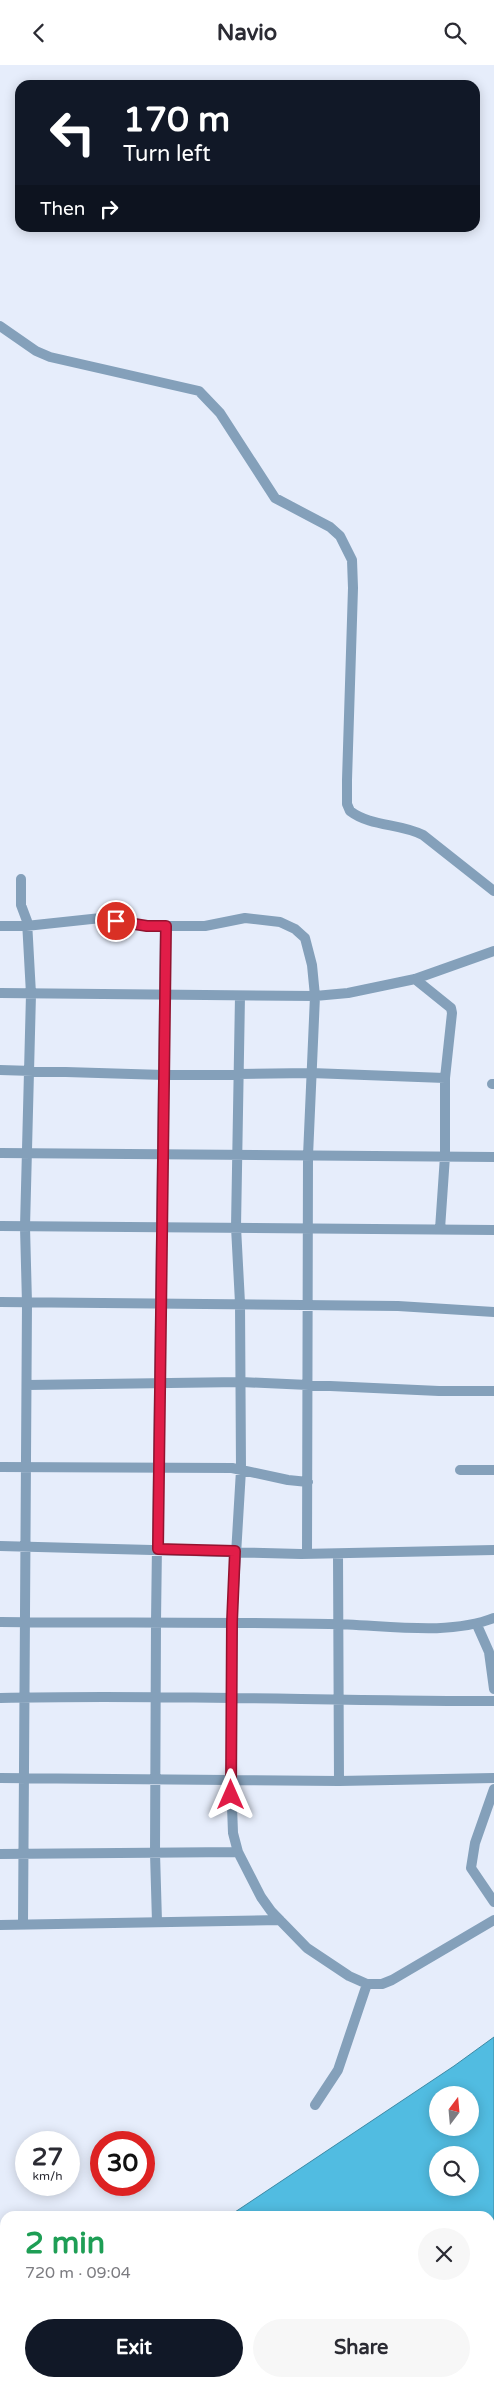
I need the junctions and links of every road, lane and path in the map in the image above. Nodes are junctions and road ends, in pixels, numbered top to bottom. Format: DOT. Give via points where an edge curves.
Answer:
graph roads {
  1 [pos="0,326"];
  2 [pos="22,879"];
  3 [pos="494,891"];
  4 [pos="0,926"];
  5 [pos="26,926"];
  6 [pos="166,926"];
  7 [pos="494,951"];
  8 [pos="415,979"];
  9 [pos="0,993"];
  10 [pos="31,994"];
  11 [pos="164,996"];
  12 [pos="240,996"];
  13 [pos="315,996"];
  14 [pos="0,1070"];
  15 [pos="28,1070"];
  16 [pos="311,1073"];
  17 [pos="240,1074"];
  18 [pos="164,1075"];
  19 [pos="445,1078"];
  20 [pos="0,1153"];
  21 [pos="27,1154"];
  22 [pos="163,1154"];
  23 [pos="239,1155"];
  24 [pos="308,1156"];
  25 [pos="445,1156"];
  26 [pos="494,1157"];
  27 [pos="0,1226"];
  28 [pos="25,1227"];
  29 [pos="160,1227"];
  30 [pos="236,1227"];
  31 [pos="307,1227"];
  32 [pos="440,1229"];
  33 [pos="494,1230"];
  34 [pos="0,1302"];
  35 [pos="27,1303"];
  36 [pos="240,1303"];
  37 [pos="160,1304"];
  38 [pos="309,1305"];
  39 [pos="494,1312"];
  40 [pos="241,1382"];
  41 [pos="160,1384"];
  42 [pos="27,1385"];
  43 [pos="308,1385"];
  44 [pos="494,1391"];
  45 [pos="0,1467"];
  46 [pos="26,1467"];
  47 [pos="159,1467"];
  48 [pos="460,1469"];
  49 [pos="241,1470"];
  50 [pos="494,1470"];
  51 [pos="308,1482"];
  52 [pos="0,1546"];
  53 [pos="25,1546"];
  54 [pos="158,1549"];
  55 [pos="494,1550"];
  56 [pos="235,1551"];
  57 [pos="308,1554"];
  58 [pos="338,1554"];
  59 [pos="494,1618"];
  60 [pos="0,1622"];
  61 [pos="23,1622"];
  62 [pos="156,1622"];
  63 [pos="232,1622"];
  64 [pos="338,1624"];
  65 [pos="477,1625"];
  66 [pos="491,1653"];
  67 [pos="494,1689"];
  68 [pos="0,1697"];
  69 [pos="23,1697"];
  70 [pos="156,1697"];
  71 [pos="232,1697"];
  72 [pos="339,1701"];
  73 [pos="494,1701"];
  74 [pos="0,1778"];
  75 [pos="25,1778"];
  76 [pos="494,1778"];
  77 [pos="156,1779"];
  78 [pos="231,1780"];
  79 [pos="339,1781"];
  80 [pos="494,1789"];
  81 [pos="238,1852"];
  82 [pos="154,1853"];
  83 [pos="0,1854"];
  84 [pos="23,1855"];
  85 [pos="494,1902"];
  86 [pos="280,1920"];
  87 [pos="494,1920"];
  88 [pos="157,1922"];
  89 [pos="22,1924"];
  90 [pos="0,1925"];
  91 [pos="367,1984"];
  92 [pos="315,2105"];
  1 -- 3 [label="street" via="50,357 199,391 220,413 275,498 330,527 340,536 352,559 347,771 350,811 369,821 423,835"];
  2 -- 5 [label="street" via="21,905"];
  4 -- 5 [label="street"];
  5 -- 6 [label="street" via="101,918"];
  5 -- 10 [label="street"];
  6 -- 11 [label="street"];
  6 -- 13 [label="street" via="205,925 245,918 280,922 295,929 305,938"];
  7 -- 8 [label="street"];
  8 -- 13 [label="street"];
  8 -- 19 [label="street" via="451,1008"];
  9 -- 10 [label="street"];
  10 -- 11 [label="street"];
  10 -- 15 [label="street"];
  11 -- 12 [label="street"];
  11 -- 18 [label="street"];
  12 -- 13 [label="street"];
  12 -- 17 [label="street"];
  13 -- 16 [label="street"];
  14 -- 15 [label="street"];
  15 -- 18 [label="street"];
  15 -- 21 [label="street"];
  16 -- 17 [label="street"];
  16 -- 19 [label="street"];
  16 -- 24 [label="street"];
  17 -- 18 [label="street"];
  17 -- 23 [label="street"];
  18 -- 22 [label="street"];
  19 -- 25 [label="street"];
  20 -- 21 [label="street"];
  21 -- 22 [label="street"];
  21 -- 28 [label="street"];
  22 -- 23 [label="street"];
  22 -- 29 [label="street"];
  23 -- 24 [label="street"];
  23 -- 30 [label="street"];
  24 -- 25 [label="street"];
  24 -- 31 [label="street"];
  25 -- 26 [label="street"];
  25 -- 32 [label="street"];
  27 -- 28 [label="street"];
  28 -- 29 [label="street"];
  28 -- 35 [label="street"];
  29 -- 30 [label="street"];
  29 -- 37 [label="street"];
  30 -- 31 [label="street"];
  30 -- 36 [label="street"];
  31 -- 32 [label="street"];
  31 -- 38 [label="street"];
  32 -- 33 [label="street"];
  34 -- 35 [label="street"];
  35 -- 37 [label="street"];
  35 -- 42 [label="street"];
  36 -- 37 [label="street"];
  36 -- 38 [label="street"];
  36 -- 40 [label="street"];
  37 -- 41 [label="street"];
  38 -- 39 [label="street"];
  38 -- 43 [label="street"];
  40 -- 41 [label="street"];
  40 -- 43 [label="street"];
  40 -- 49 [label="street"];
  41 -- 42 [label="street"];
  41 -- 47 [label="street"];
  42 -- 46 [label="street"];
  43 -- 44 [label="street"];
  43 -- 51 [label="street"];
  45 -- 46 [label="street"];
  46 -- 47 [label="street"];
  46 -- 53 [label="street"];
  47 -- 49 [label="street"];
  47 -- 54 [label="street"];
  48 -- 50 [label="street"];
  49 -- 51 [label="street"];
  49 -- 56 [label="street"];
  51 -- 57 [label="street"];
  52 -- 53 [label="street"];
  53 -- 54 [label="street"];
  53 -- 61 [label="street"];
  54 -- 56 [label="street"];
  54 -- 62 [label="street"];
  55 -- 58 [label="street"];
  56 -- 57 [label="street"];
  56 -- 63 [label="street"];
  57 -- 58 [label="street"];
  58 -- 64 [label="street"];
  59 -- 65 [label="street"];
  60 -- 61 [label="street"];
  61 -- 62 [label="street"];
  61 -- 69 [label="street"];
  62 -- 63 [label="street"];
  62 -- 70 [label="street"];
  63 -- 64 [label="street"];
  63 -- 71 [label="street"];
  64 -- 65 [label="street"];
  64 -- 72 [label="street"];
  65 -- 66 [label="street"];
  66 -- 67 [label="street"];
  68 -- 69 [label="street"];
  69 -- 70 [label="street"];
  69 -- 75 [label="street"];
  70 -- 71 [label="street"];
  70 -- 77 [label="street"];
  71 -- 72 [label="street"];
  71 -- 78 [label="street"];
  72 -- 73 [label="street"];
  72 -- 79 [label="street"];
  74 -- 75 [label="street"];
  75 -- 77 [label="street"];
  75 -- 84 [label="street"];
  76 -- 79 [label="street"];
  77 -- 78 [label="street"];
  77 -- 82 [label="street"];
  78 -- 79 [label="street"];
  78 -- 81 [label="street"];
  80 -- 85 [label="street" via="475,1843 471,1868"];
  81 -- 82 [label="street"];
  81 -- 86 [label="street" via="261,1897"];
  82 -- 84 [label="street"];
  82 -- 88 [label="street"];
  83 -- 84 [label="street"];
  84 -- 89 [label="street"];
  86 -- 88 [label="street"];
  86 -- 91 [label="street" via="307,1948"];
  87 -- 91 [label="street" via="392,1980"];
  88 -- 89 [label="street"];
  89 -- 90 [label="street"];
  91 -- 92 [label="street" via="338,2069"];
}
